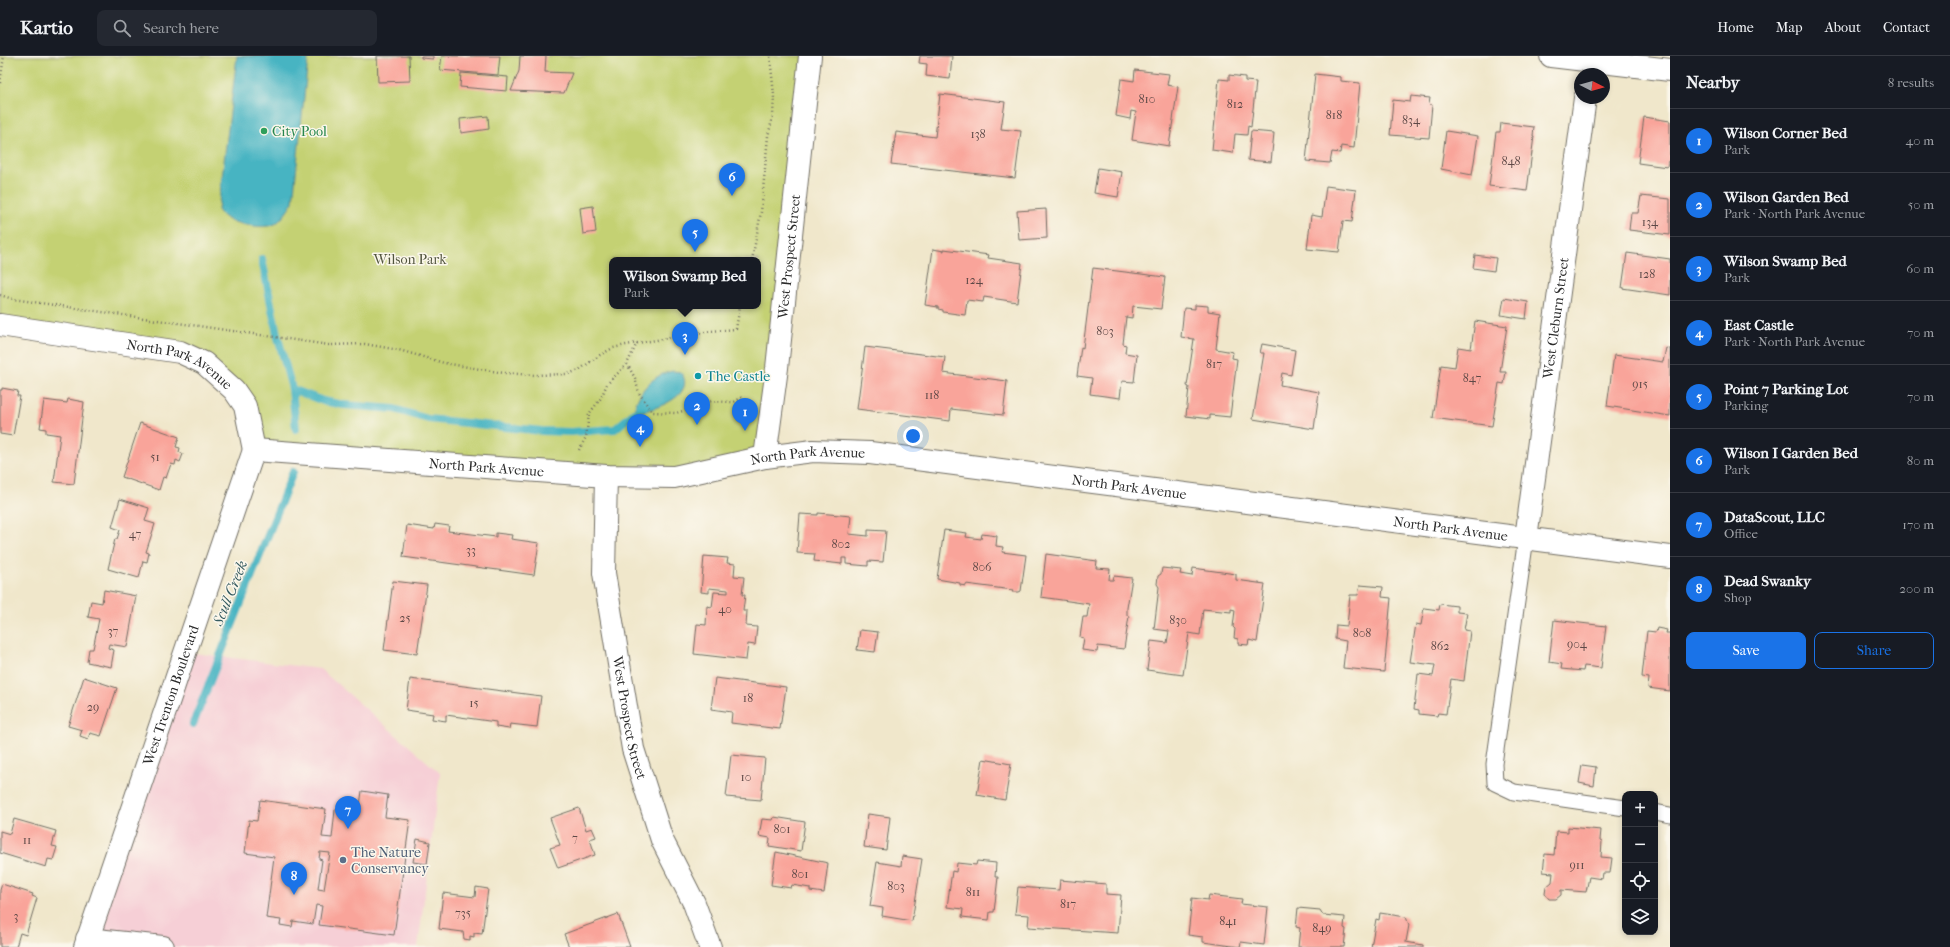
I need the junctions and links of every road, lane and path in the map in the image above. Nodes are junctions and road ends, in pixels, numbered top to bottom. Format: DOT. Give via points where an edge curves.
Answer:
graph roads {
  1 [pos="4,56"];
  2 [pos="770,56"];
  3 [pos="810,56"];
  4 [pos="1551,56"];
  5 [pos="1590,64"];
  6 [pos="1670,70"];
  7 [pos="0,83"];
  8 [pos="1584,104"];
  9 [pos="753,257"];
  10 [pos="0,295"];
  11 [pos="739,309"];
  12 [pos="0,325"];
  13 [pos="638,343"];
  14 [pos="627,364"];
  15 [pos="743,397"];
  16 [pos="254,450"];
  17 [pos="577,453"];
  18 [pos="765,457"];
  19 [pos="606,476"];
  20 [pos="1526,538"];
  21 [pos="1670,557"];
  22 [pos="1622,808"];
  23 [pos="1658,813"];
  24 [pos="1670,815"];
  25 [pos="86,943"];
  26 [pos="163,947"];
  27 [pos="710,947"];
  1 -- 7 [label="path"];
  2 -- 9 [label="path" via="774,95 773,116 768,136 761,212"];
  3 -- 18 [label="street, West Prospect Street"];
  4 -- 5 [label="street"];
  5 -- 6 [label="street"];
  8 -- 20 [label="street, West Cleburn Street"];
  10 -- 13 [label="path" via="329,345 365,344 399,350 444,363 504,373 568,374 579,370 613,348"];
  11 -- 13 [label="path" via="736,329"];
  12 -- 16 [label="street, North Park Avenue" via="180,352 204,363 234,390 245,406"];
  13 -- 14 [label="path"];
  14 -- 15 [label="path" via="635,378 639,394 652,412 676,413 702,402 734,402"];
  14 -- 17 [label="path" via="607,384 589,414 586,437"];
  16 -- 19 [label="street, North Park Avenue"];
  16 -- 25 [label="street, West Trenton Boulevard"];
  18 -- 19 [label="street, North Park Avenue" via="674,477"];
  18 -- 20 [label="street, North Park Avenue" via="813,451 870,453"];
  19 -- 27 [label="street, West Prospect Street" via="604,573 633,749 662,840 694,903"];
  20 -- 21 [label="street, North Park Avenue"];
  20 -- 22 [label="lane" via="1494,764 1495,783 1514,792"];
  23 -- 24 [label="lane"];
  25 -- 26 [label="street"];
}
